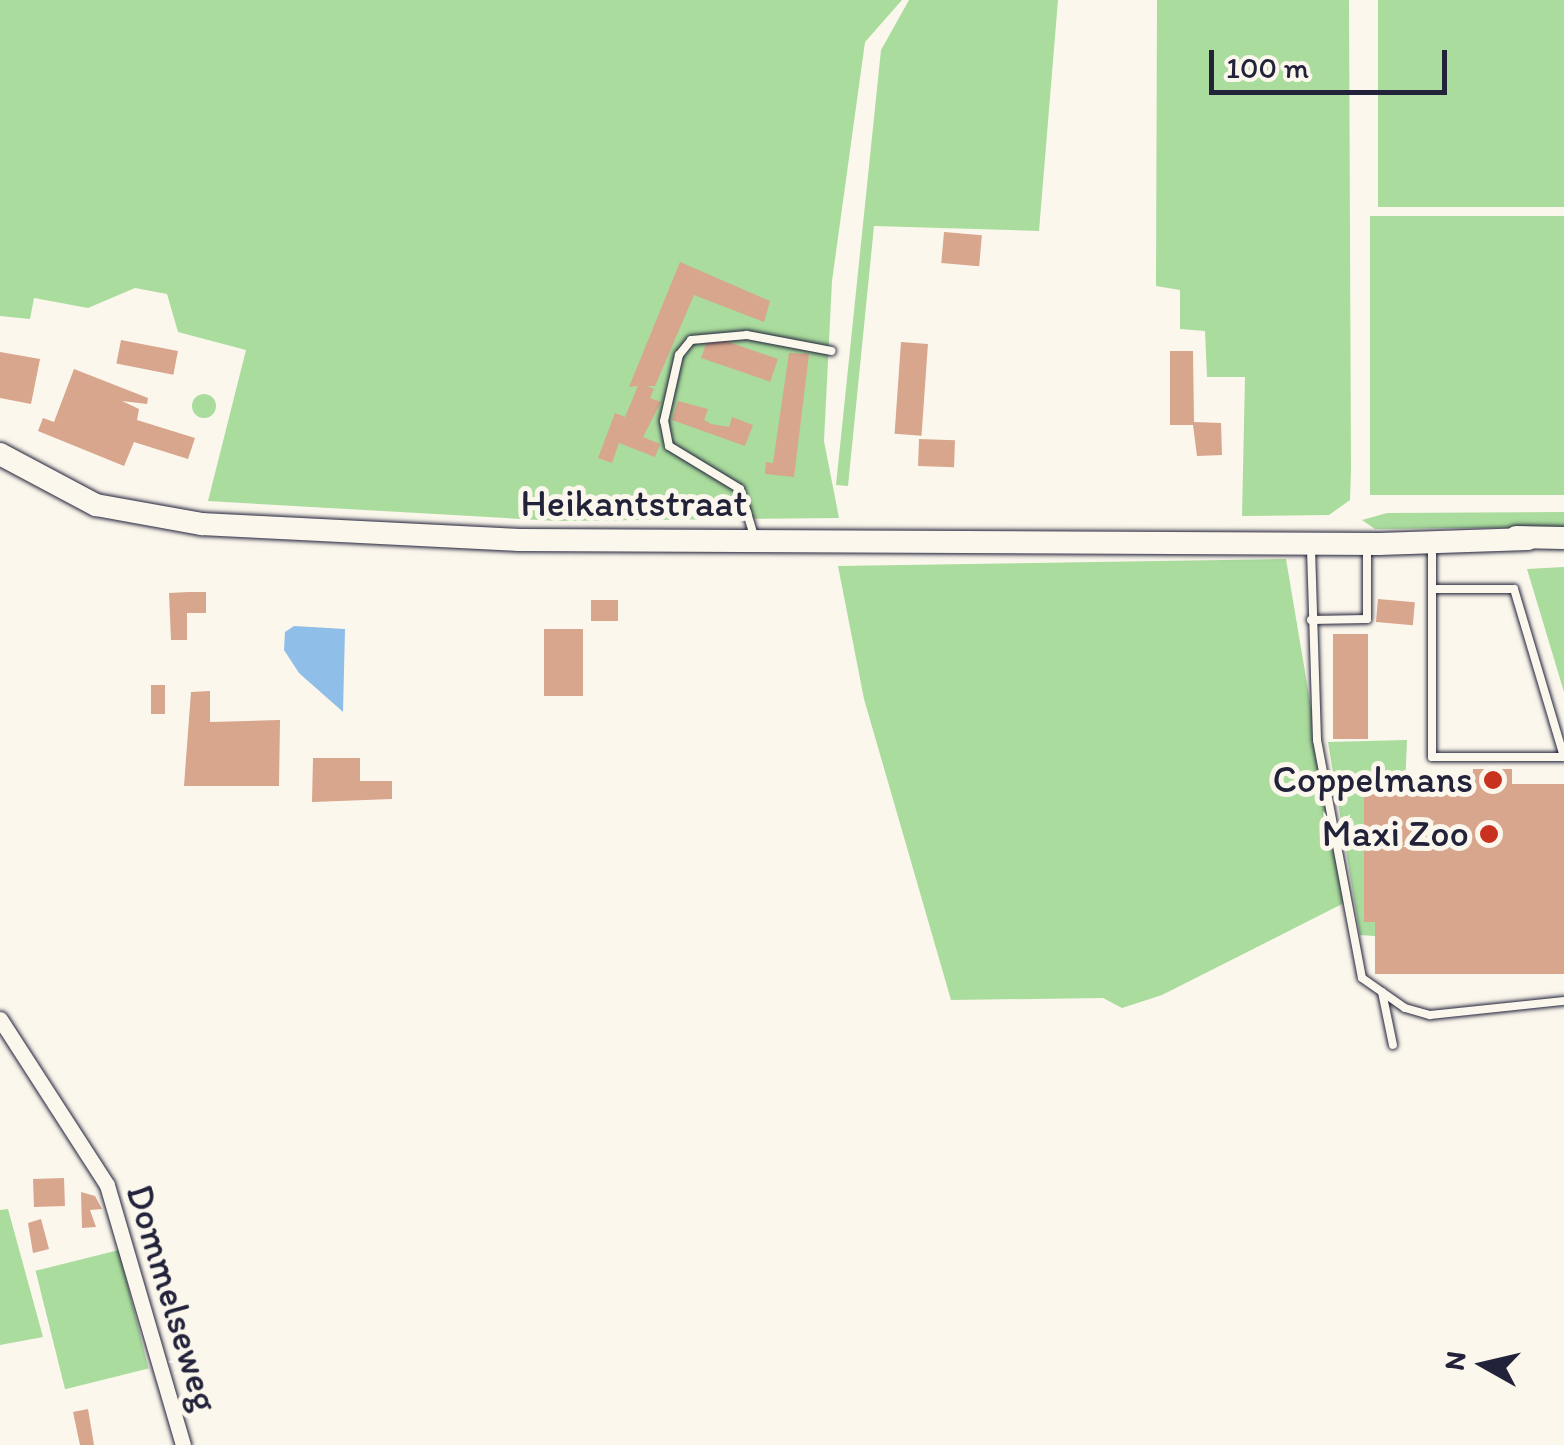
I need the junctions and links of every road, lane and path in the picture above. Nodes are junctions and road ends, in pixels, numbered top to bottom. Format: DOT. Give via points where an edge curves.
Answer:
graph roads {
  1 [pos="832,352"];
  2 [pos="0,454"];
  3 [pos="1564,538"];
  4 [pos="1432,539"];
  5 [pos="754,540"];
  6 [pos="1311,540"];
  7 [pos="1362,541"];
  8 [pos="1432,590"];
  9 [pos="1311,620"];
  10 [pos="1564,757"];
  11 [pos="1382,992"];
  12 [pos="1564,1002"];
  13 [pos="0,1019"];
  14 [pos="1393,1045"];
  15 [pos="184,1445"];
  1 -- 5 [label="lane" via="747,335 691,340 679,355 668,386 665,436 678,453 740,489"];
  2 -- 5 [label="street, Heikantstraat" via="96,505 202,524 519,540"];
  3 -- 4 [label="street, Heikantstraat"];
  4 -- 7 [label="street, Heikantstraat"];
  4 -- 8 [label="lane"];
  5 -- 6 [label="street, Heikantstraat"];
  6 -- 7 [label="street, Heikantstraat"];
  6 -- 9 [label="lane"];
  7 -- 9 [label="lane" via="1367,619"];
  8 -- 10 [label="lane" via="1514,589"];
  8 -- 10 [label="lane" via="1432,757"];
  9 -- 11 [label="lane" via="1317,740 1358,960 1362,978"];
  11 -- 12 [label="lane" via="1430,1015"];
  11 -- 14 [label="lane"];
  13 -- 15 [label="street, Dommelseweg" via="107,1185"];
}
